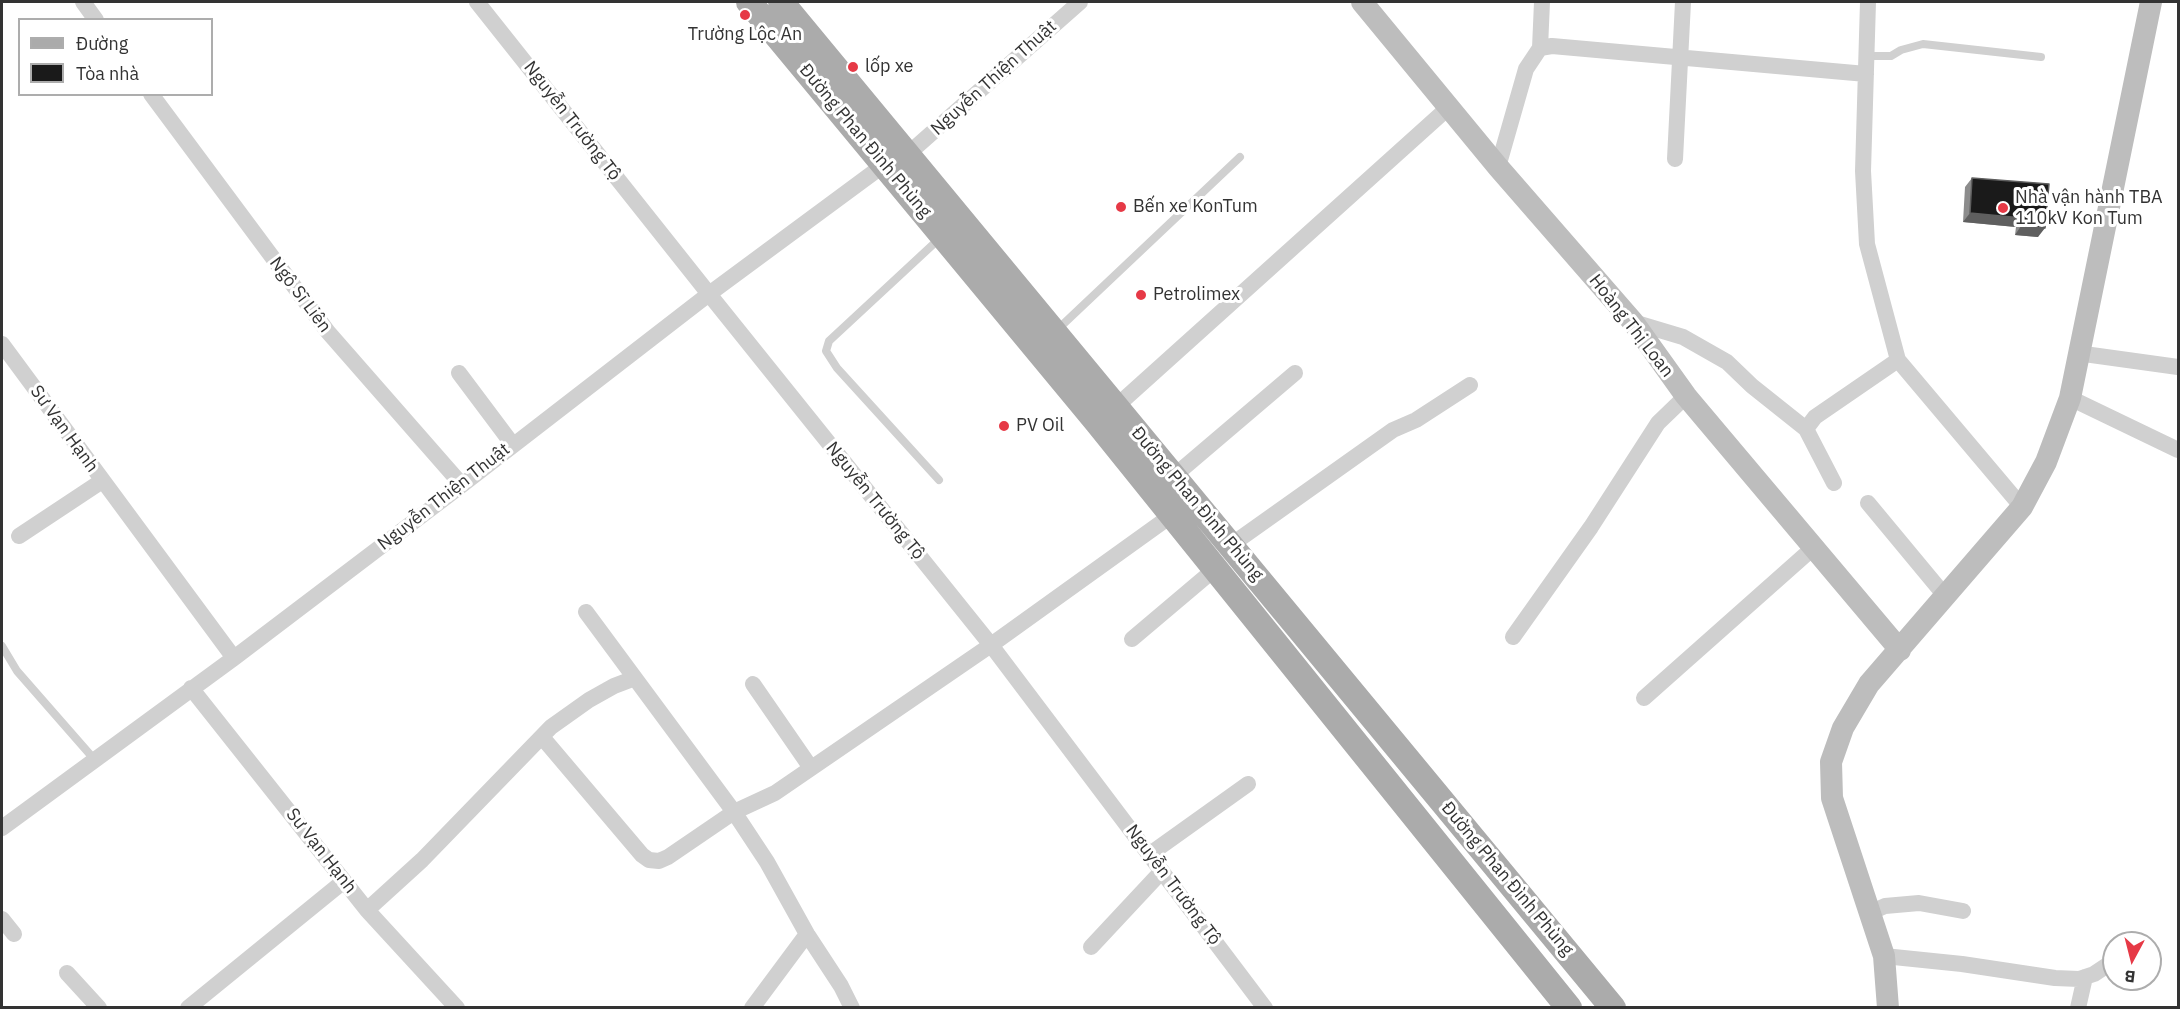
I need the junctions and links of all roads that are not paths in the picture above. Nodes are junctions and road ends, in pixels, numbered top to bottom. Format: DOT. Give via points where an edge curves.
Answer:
graph roads {
  1 [pos="83,2"];
  2 [pos="477,2"];
  3 [pos="749,2"];
  4 [pos="781,2"];
  5 [pos="1080,2"];
  6 [pos="1362,2"];
  7 [pos="1542,2"];
  8 [pos="1683,2"];
  9 [pos="1868,2"];
  10 [pos="2151,2"];
  11 [pos="95,18"];
  12 [pos="1540,48"];
  13 [pos="1866,56"];
  14 [pos="1680,57"];
  15 [pos="2041,57"];
  16 [pos="1866,74"];
  17 [pos="152,96"];
  18 [pos="1449,107"];
  19 [pos="908,154"];
  20 [pos="1240,157"];
  21 [pos="1675,159"];
  22 [pos="885,164"];
  23 [pos="1498,167"];
  24 [pos="943,235"];
  25 [pos="709,294"];
  26 [pos="1633,322"];
  27 [pos="1044,340"];
  28 [pos="2,344"];
  29 [pos="2077,353"];
  30 [pos="1898,360"];
  31 [pos="2178,367"];
  32 [pos="459,373"];
  33 [pos="1295,373"];
  34 [pos="1470,385"];
  35 [pos="1686,396"];
  36 [pos="2070,398"];
  37 [pos="1107,414"];
  38 [pos="1806,429"];
  39 [pos="513,445"];
  40 [pos="2178,450"];
  41 [pos="1174,476"];
  42 [pos="939,480"];
  43 [pos="102,481"];
  44 [pos="1834,483"];
  45 [pos="462,484"];
  46 [pos="1868,503"];
  47 [pos="2022,507"];
  48 [pos="1172,515"];
  49 [pos="19,536"];
  50 [pos="1231,545"];
  51 [pos="1813,548"];
  52 [pos="1216,568"];
  53 [pos="1946,597"];
  54 [pos="586,612"];
  55 [pos="1513,637"];
  56 [pos="1132,639"];
  57 [pos="991,645"];
  58 [pos="2,646"];
  59 [pos="1900,650"];
  60 [pos="234,658"];
  61 [pos="635,678"];
  62 [pos="753,684"];
  63 [pos="191,688"];
  64 [pos="1644,698"];
  65 [pos="542,737"];
  66 [pos="94,759"];
  67 [pos="811,768"];
  68 [pos="1248,784"];
  69 [pos="734,812"];
  70 [pos="2,828"];
  71 [pos="1149,854"];
  72 [pos="1162,871"];
  73 [pos="345,881"];
  74 [pos="367,910"];
  75 [pos="1963,911"];
  76 [pos="1869,913"];
  77 [pos="2,919"];
  78 [pos="14,934"];
  79 [pos="807,934"];
  80 [pos="1091,947"];
  81 [pos="1884,956"];
  82 [pos="2102,969"];
  83 [pos="68,973"];
  84 [pos="2085,977"];
  85 [pos="99,1008"];
  86 [pos="188,1008"];
  87 [pos="457,1008"];
  88 [pos="752,1008"];
  89 [pos="852,1008"];
  90 [pos="1265,1008"];
  91 [pos="1569,1008"];
  92 [pos="1613,1008"];
  93 [pos="1888,1008"];
  94 [pos="2078,1008"];
  1 -- 11 [label="street"];
  2 -- 25 [label="street, Nguyễn Trường Tộ"];
  3 -- 22 [label="main road, Đường Phan Đình Phùng"];
  4 -- 19 [label="main road, Đường Phan Đình Phùng"];
  5 -- 19 [label="street, Nguyễn Thiện Thuật"];
  6 -- 18 [label="street, Hoàng Thị Loan"];
  7 -- 12 [label="street"];
  8 -- 14 [label="street"];
  9 -- 13 [label="street"];
  10 -- 29 [label="street"];
  12 -- 14 [label="street"];
  12 -- 23 [label="street" via="1526,69"];
  13 -- 15 [label="lane" via="1891,56 1923,44"];
  13 -- 16 [label="street"];
  14 -- 16 [label="street"];
  14 -- 21 [label="street"];
  16 -- 30 [label="street" via="1863,171 1867,244"];
  17 -- 45 [label="street, Ngô Sĩ Liên" via="327,332"];
  18 -- 23 [label="street, Hoàng Thị Loan"];
  18 -- 37 [label="street"];
  19 -- 27 [label="main road, Đường Phan Đình Phùng"];
  20 -- 27 [label="lane"];
  22 -- 24 [label="main road, Đường Phan Đình Phùng"];
  22 -- 25 [label="street, Nguyễn Thiện Thuật"];
  23 -- 26 [label="street, Hoàng Thị Loan"];
  24 -- 27 [label="main road, Đường Phan Đình Phùng"];
  24 -- 42 [label="lane" via="829,341 826,351"];
  25 -- 39 [label="street, Nguyễn Thiện Thuật"];
  25 -- 57 [label="street, Nguyễn Trường Tộ"];
  26 -- 35 [label="street, Hoàng Thị Loan"];
  26 -- 38 [label="street" via="1683,337 1727,362"];
  27 -- 37 [label="main road, Đường Phan Đình Phùng"];
  28 -- 43 [label="street, Sư Vạn Hạnh"];
  29 -- 31 [label="street"];
  29 -- 36 [label="street"];
  30 -- 38 [label="street" via="1815,417"];
  30 -- 47 [label="street"];
  32 -- 39 [label="street"];
  33 -- 41 [label="street"];
  34 -- 50 [label="street" via="1393,430"];
  35 -- 51 [label="street, Hoàng Thị Loan"];
  35 -- 55 [label="street" via="1658,423"];
  36 -- 40 [label="street"];
  36 -- 47 [label="street" via="2046,462"];
  37 -- 41 [label="main road, Đường Phan Đình Phùng"];
  37 -- 48 [label="main road, Đường Phan Đình Phùng"];
  38 -- 44 [label="street"];
  39 -- 45 [label="street, Nguyễn Thiện Thuật"];
  41 -- 50 [label="main road, Đường Phan Đình Phùng"];
  43 -- 49 [label="street"];
  43 -- 60 [label="street, Sư Vạn Hạnh"];
  45 -- 60 [label="street, Nguyễn Thiện Thuật"];
  46 -- 53 [label="street"];
  47 -- 53 [label="street"];
  48 -- 52 [label="main road, Đường Phan Đình Phùng"];
  48 -- 57 [label="street"];
  50 -- 92 [label="main road, Đường Phan Đình Phùng"];
  51 -- 59 [label="street, Hoàng Thị Loan"];
  51 -- 64 [label="street"];
  52 -- 56 [label="street"];
  52 -- 91 [label="main road, Đường Phan Đình Phùng"];
  53 -- 59 [label="street"];
  54 -- 61 [label="street"];
  57 -- 67 [label="street"];
  57 -- 71 [label="street, Nguyễn Trường Tộ"];
  58 -- 66 [label="lane" via="17,671"];
  59 -- 76 [label="street" via="1869,684 1843,728 1831,762 1832,798"];
  60 -- 63 [label="street, Nguyễn Thiện Thuật"];
  61 -- 65 [label="street" via="589,700"];
  61 -- 69 [label="street"];
  62 -- 67 [label="street"];
  63 -- 66 [label="street, Nguyễn Thiện Thuật"];
  63 -- 73 [label="street, Sư Vạn Hạnh"];
  65 -- 69 [label="street" via="649,860 668,857"];
  65 -- 74 [label="street" via="422,860"];
  66 -- 70 [label="street, Nguyễn Thiện Thuật"];
  67 -- 69 [label="street" via="776,793"];
  68 -- 71 [label="street"];
  69 -- 79 [label="street"];
  71 -- 72 [label="street, Nguyễn Trường Tộ"];
  72 -- 80 [label="street"];
  72 -- 90 [label="street, Nguyễn Trường Tộ"];
  73 -- 74 [label="street, Sư Vạn Hạnh"];
  73 -- 86 [label="street"];
  74 -- 87 [label="street, Sư Vạn Hạnh"];
  75 -- 76 [label="street" via="1919,903 1885,906"];
  76 -- 81 [label="street"];
  77 -- 78 [label="street"];
  79 -- 88 [label="street"];
  79 -- 89 [label="street"];
  81 -- 84 [label="street" via="2055,978"];
  81 -- 93 [label="street"];
  82 -- 84 [label="street"];
  83 -- 85 [label="street"];
  84 -- 94 [label="street"];
}
